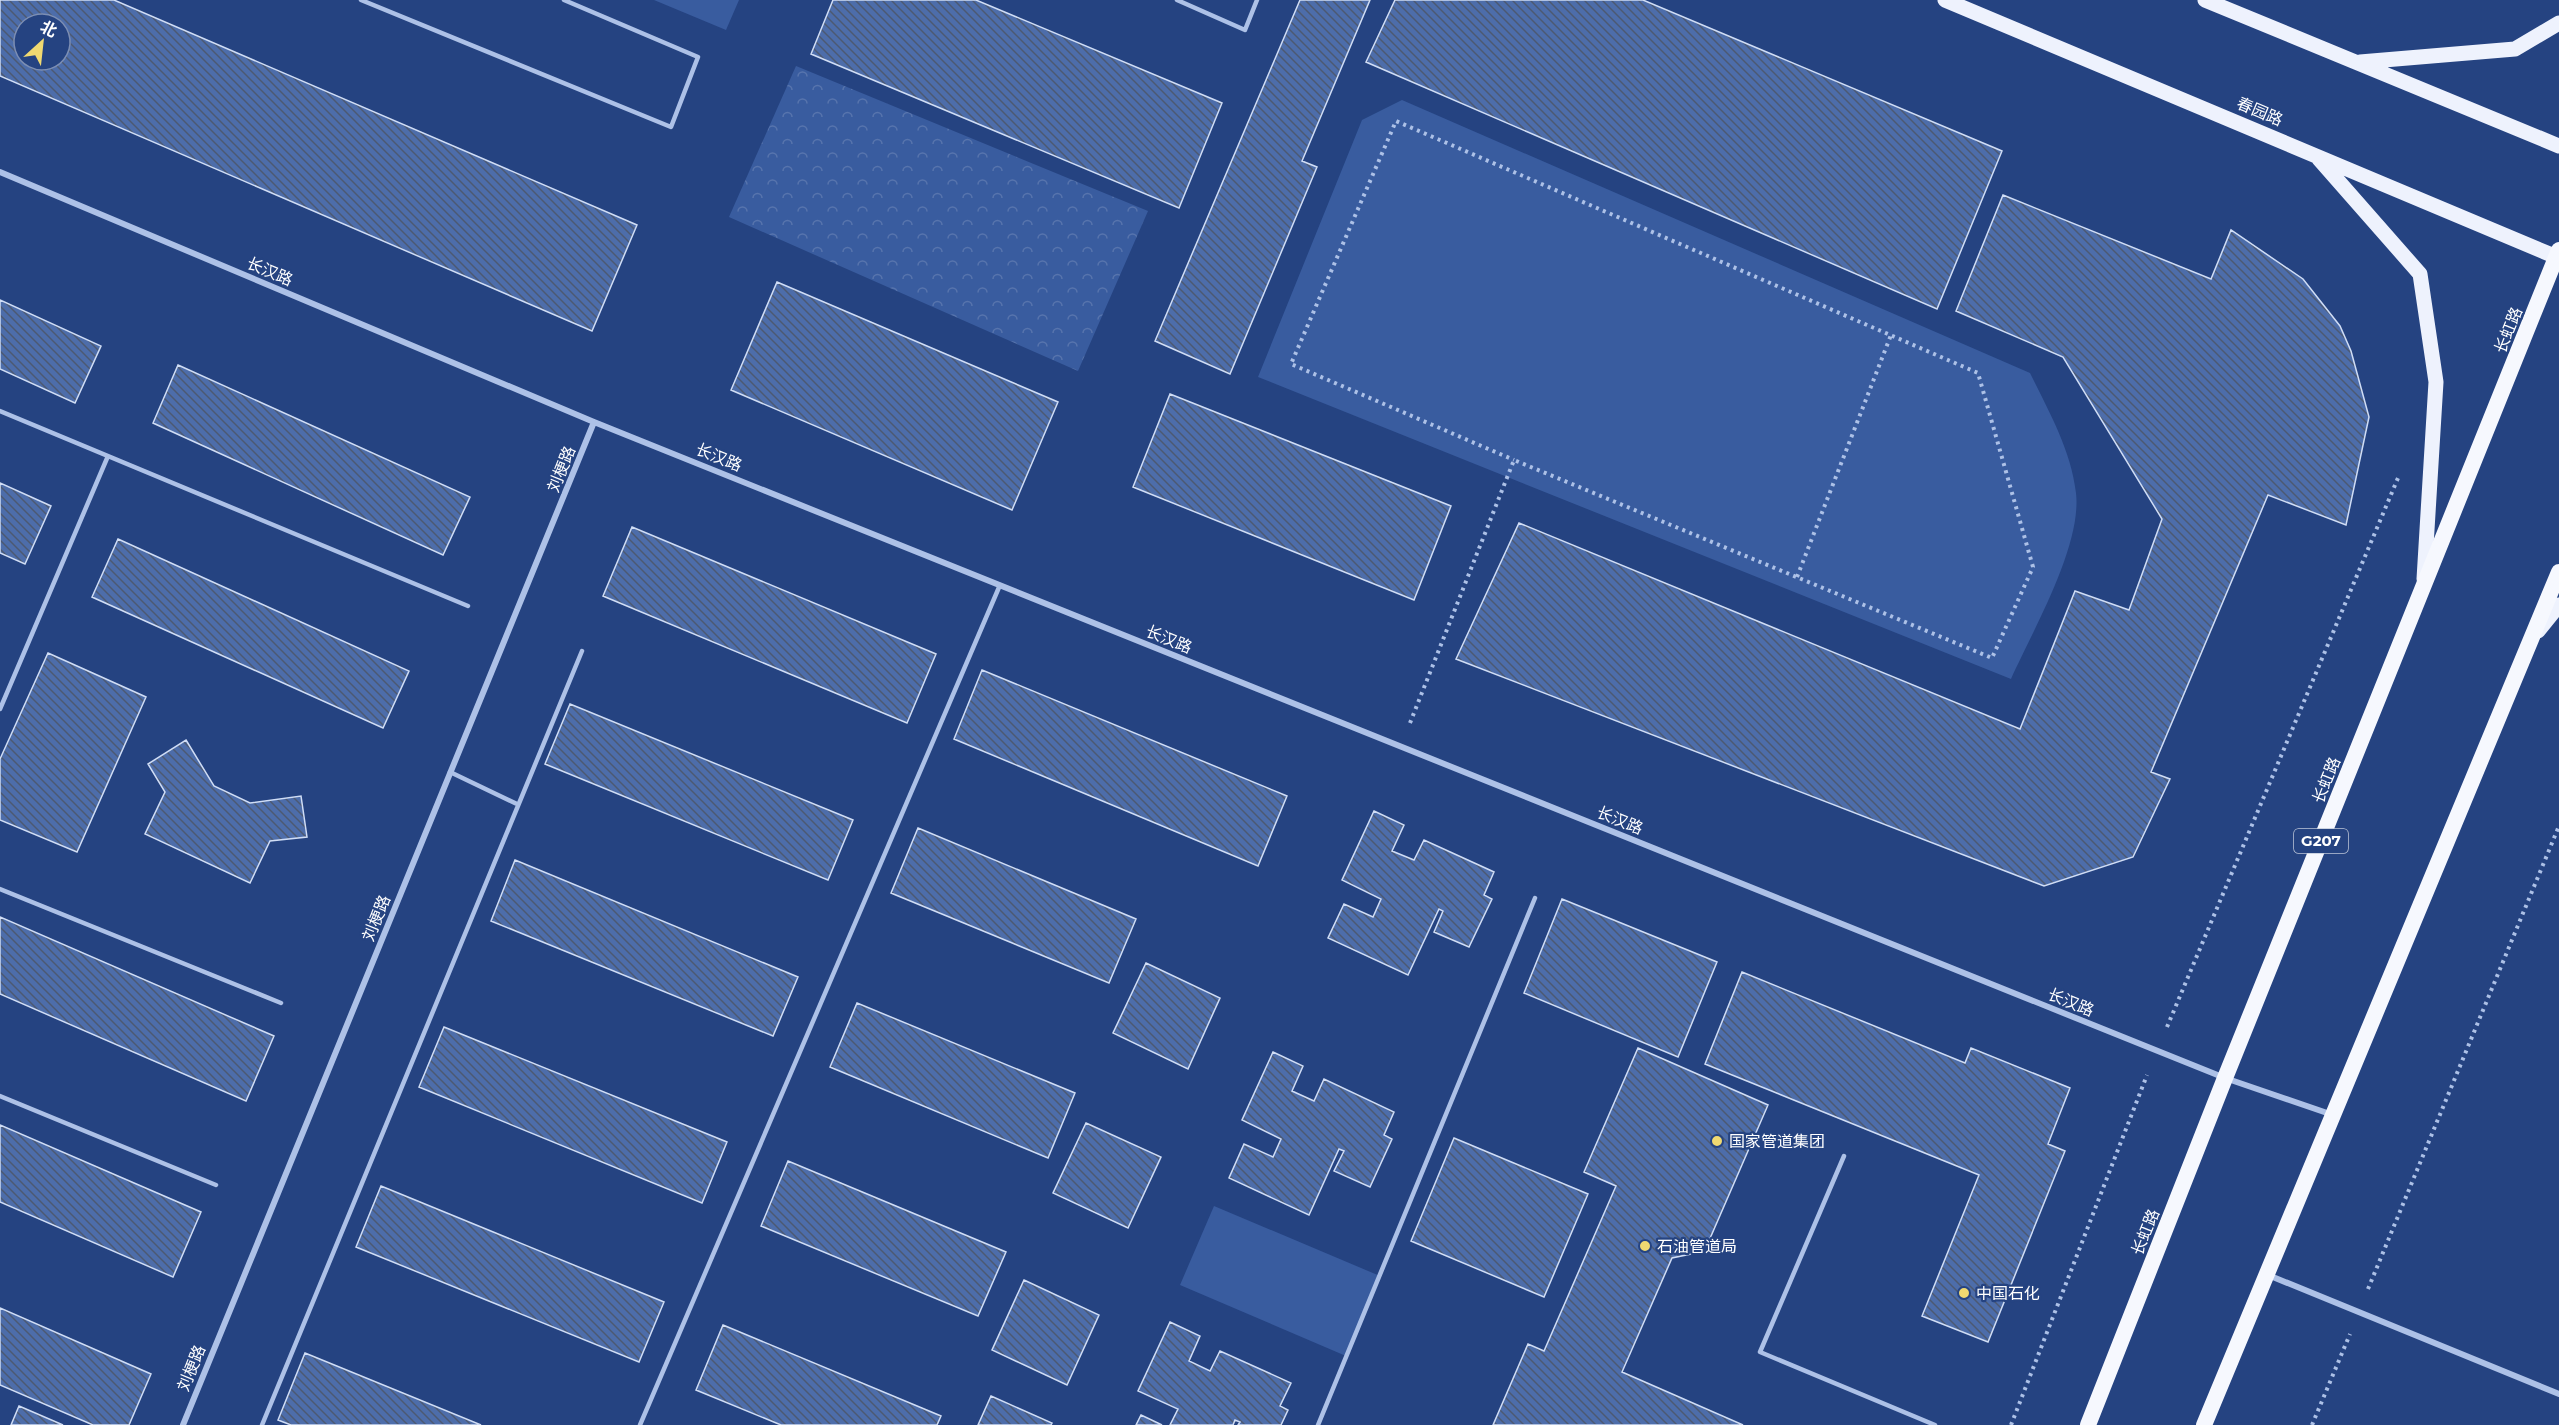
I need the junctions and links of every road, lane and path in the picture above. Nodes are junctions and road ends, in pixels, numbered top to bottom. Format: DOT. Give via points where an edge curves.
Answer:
graph roads {
  1 [pos="361,0"];
  2 [pos="564,0"];
  3 [pos="1177,0"];
  4 [pos="1257,0"];
  5 [pos="1946,0"];
  6 [pos="2205,0"];
  7 [pos="2559,22"];
  8 [pos="2356,62"];
  9 [pos="2559,146"];
  10 [pos="2316,154"];
  11 [pos="0,172"];
  12 [pos="2558,255"];
  13 [pos="1891,335"];
  14 [pos="0,411"];
  15 [pos="594,422"];
  16 [pos="108,456"];
  17 [pos="1514,460"];
  18 [pos="2399,476"];
  19 [pos="2559,572"];
  20 [pos="1797,577"];
  21 [pos="1000,585"];
  22 [pos="2424,585"];
  23 [pos="2559,605"];
  24 [pos="468,606"];
  25 [pos="2532,638"];
  26 [pos="582,651"];
  27 [pos="1418,705"];
  28 [pos="0,709"];
  29 [pos="450,772"];
  30 [pos="517,804"];
  31 [pos="2559,826"];
  32 [pos="0,889"];
  33 [pos="1535,898"];
  34 [pos="281,1003"];
  35 [pos="2157,1051"];
  36 [pos="2225,1078"];
  37 [pos="0,1096"];
  38 [pos="2335,1116"];
  39 [pos="1844,1156"];
  40 [pos="216,1185"];
  41 [pos="2267,1275"];
  42 [pos="2359,1312"];
  43 [pos="2559,1394"];
  44 [pos="183,1425"];
  45 [pos="262,1425"];
  46 [pos="640,1425"];
  47 [pos="1318,1425"];
  48 [pos="1935,1425"];
  49 [pos="2011,1425"];
  50 [pos="2088,1425"];
  51 [pos="2204,1425"];
  52 [pos="2312,1425"];
  1 -- 2 [label="lane" via="671,127 698,57"];
  3 -- 4 [label="lane" via="1245,30"];
  5 -- 10 [label="main road, 春园路"];
  6 -- 8 [label="main road"];
  7 -- 8 [label="main road" via="2515,49"];
  8 -- 9 [label="main road"];
  10 -- 12 [label="main road, 春园路"];
  10 -- 22 [label="main road" via="2420,274 2436,382"];
  11 -- 15 [label="street, 长汉路"];
  12 -- 22 [label="highway, 长虹路 / G207"];
  13 -- 17 [label="path" via="1396,120 1291,364"];
  13 -- 20 [label="path"];
  13 -- 20 [label="path" via="1978,373 2033,567 1992,658"];
  14 -- 16 [label="lane"];
  15 -- 21 [label="street, 长汉路"];
  15 -- 29 [label="street, 刘梗路"];
  16 -- 24 [label="lane"];
  16 -- 28 [label="lane"];
  17 -- 20 [label="path"];
  17 -- 27 [label="path"];
  18 -- 35 [label="path"];
  19 -- 25 [label="highway"];
  21 -- 35 [label="street, 长汉路"];
  21 -- 46 [label="lane"];
  22 -- 36 [label="highway, 长虹路 / G207"];
  23 -- 25 [label="main road"];
  25 -- 38 [label="highway"];
  26 -- 30 [label="lane"];
  29 -- 30 [label="lane"];
  29 -- 44 [label="street, 刘梗路"];
  30 -- 45 [label="lane"];
  31 -- 42 [label="path"];
  32 -- 34 [label="lane"];
  33 -- 47 [label="lane"];
  35 -- 36 [label="street, 长汉路"];
  35 -- 49 [label="path"];
  36 -- 38 [label="street, 长汉路"];
  36 -- 50 [label="highway, 长虹路 / G207"];
  37 -- 40 [label="lane"];
  38 -- 41 [label="highway"];
  39 -- 48 [label="lane" via="1760,1352"];
  41 -- 42 [label="street"];
  41 -- 51 [label="highway"];
  42 -- 43 [label="street"];
  42 -- 52 [label="path"];
}
